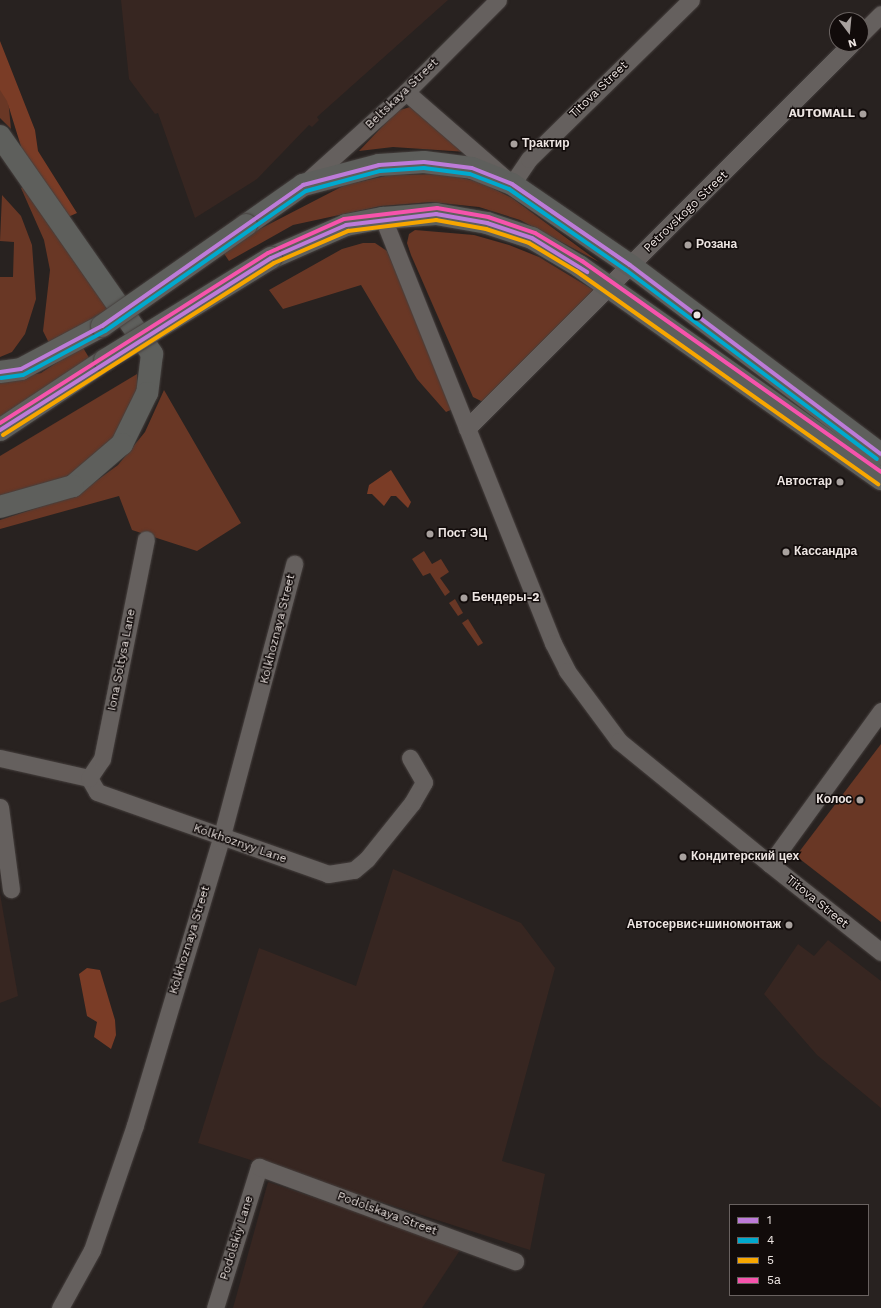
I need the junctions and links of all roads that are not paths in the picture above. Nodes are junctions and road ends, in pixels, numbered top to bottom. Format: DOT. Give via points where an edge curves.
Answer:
graph roads {
  1 [pos="498,0"];
  2 [pos="691,0"];
  3 [pos="881,14"];
  4 [pos="869,26"];
  5 [pos="843,52"];
  6 [pos="406,92"];
  7 [pos="0,136"];
  8 [pos="512,184"];
  9 [pos="303,185"];
  10 [pos="383,218"];
  11 [pos="630,265"];
  12 [pos="609,287"];
  13 [pos="0,372"];
  14 [pos="467,428"];
  15 [pos="0,430"];
  16 [pos="881,454"];
  17 [pos="881,479"];
  18 [pos="0,508"];
  19 [pos="146,539"];
  20 [pos="294,564"];
  21 [pos="881,711"];
  22 [pos="0,758"];
  23 [pos="410,758"];
  24 [pos="89,778"];
  25 [pos="0,807"];
  26 [pos="221,839"];
  27 [pos="770,864"];
  28 [pos="11,889"];
  29 [pos="881,952"];
  30 [pos="259,1167"];
  31 [pos="515,1261"];
  32 [pos="60,1308"];
  33 [pos="215,1308"];
  1 -- 6 [label="street, Beltskaya Street"];
  2 -- 8 [label="street, Titova Street" via="529,159"];
  3 -- 4 [label="street"];
  5 -- 11 [label="street, Petrovskogo Street"];
  6 -- 8 [label="street"];
  6 -- 9 [label="street, Beltskaya Street"];
  7 -- 18 [label="main road" via="152,354 148,393 122,444 73,486"];
  8 -- 9 [label="main road" via="472,168 424,162 378,165"];
  8 -- 11 [label="main road"];
  9 -- 13 [label="main road, bridge" via="102,326 21,369"];
  10 -- 12 [label="main road" via="436,214 487,223 532,238"];
  10 -- 14 [label="street, Titova Street"];
  10 -- 15 [label="main road, bridge" via="346,226 271,258 105,360"];
  11 -- 12 [label="street, Petrovskogo Street"];
  11 -- 16 [label="main road"];
  12 -- 14 [label="street, Petrovskogo Street"];
  12 -- 17 [label="main road"];
  14 -- 27 [label="street, Titova Street" via="553,643 586,700 619,741"];
  19 -- 24 [label="street, Iona Soltysa Lane" via="102,759"];
  20 -- 26 [label="street, Kolkhoznaya Street"];
  21 -- 27 [label="street"];
  22 -- 24 [label="street"];
  23 -- 26 [label="street, Kolkhoznyy Lane" via="424,782 367,859 354,870 328,874"];
  24 -- 26 [label="street, Kolkhoznyy Lane" via="97,792"];
  25 -- 28 [label="street"];
  26 -- 32 [label="street, Kolkhoznaya Street" via="135,1125 92,1250"];
  27 -- 29 [label="street, Titova Street"];
  30 -- 31 [label="street, Podolskaya Street"];
  30 -- 33 [label="street, Podolskiy Lane"];
}
